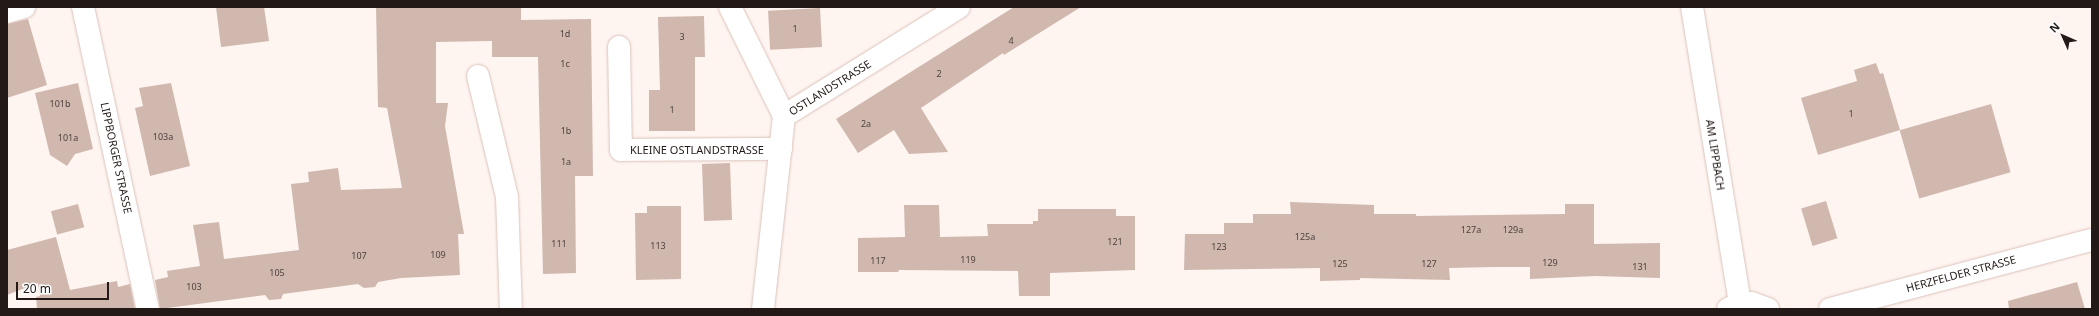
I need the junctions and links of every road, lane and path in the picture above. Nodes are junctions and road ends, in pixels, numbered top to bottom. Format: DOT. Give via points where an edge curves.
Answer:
graph roads {
  1 [pos="24,7"];
  2 [pos="83,7"];
  3 [pos="730,7"];
  4 [pos="959,7"];
  5 [pos="1692,7"];
  6 [pos="7,12"];
  7 [pos="619,47"];
  8 [pos="478,76"];
  9 [pos="784,116"];
  10 [pos="781,149"];
  11 [pos="2092,240"];
  12 [pos="1734,306"];
  13 [pos="148,309"];
  14 [pos="510,309"];
  15 [pos="763,309"];
  16 [pos="1768,309"];
  17 [pos="1830,309"];
  1 -- 6 [label="street"];
  2 -- 13 [label="street, LIPPBORGER STRASSE"];
  3 -- 9 [label="street"];
  4 -- 9 [label="street, OSTLANDSTRASSE"];
  5 -- 12 [label="street, AM LIPPBACH"];
  7 -- 10 [label="street, KLEINE OSTLANDSTRASSE" via="621,150"];
  8 -- 14 [label="street" via="507,197"];
  9 -- 10 [label="street, OSTLANDSTRASSE"];
  10 -- 15 [label="street, OSTLANDSTRASSE"];
  11 -- 17 [label="street, HERZFELDER STRASSE"];
  12 -- 16 [label="street" via="1751,303"];
}
